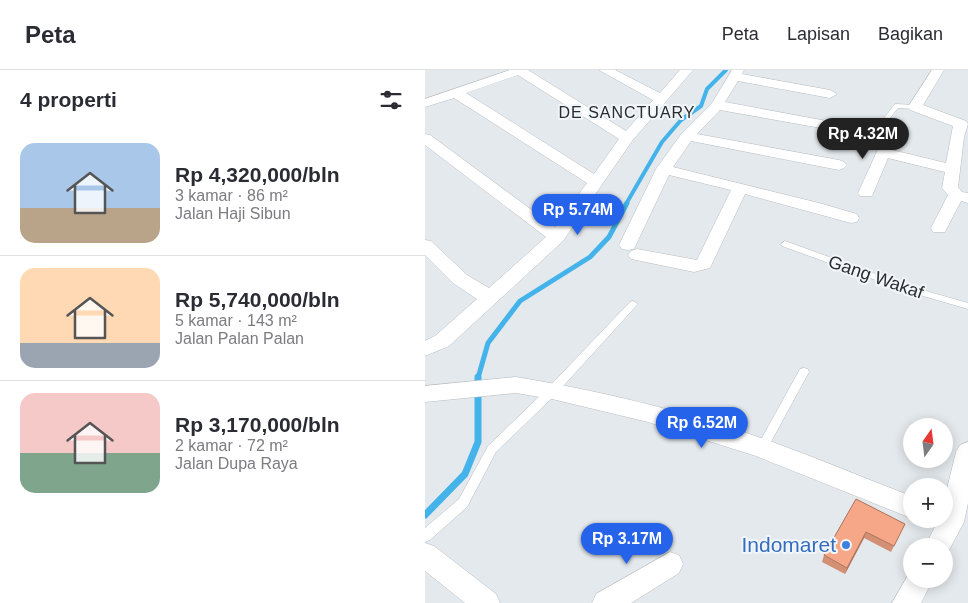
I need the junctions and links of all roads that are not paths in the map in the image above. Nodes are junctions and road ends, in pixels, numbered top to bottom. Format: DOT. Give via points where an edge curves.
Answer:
graph roads {
  1 [pos="605,70"];
  2 [pos="687,70"];
  3 [pos="939,70"];
  4 [pos="521,71"];
  5 [pos="734,72"];
  6 [pos="455,93"];
  7 [pos="830,94"];
  8 [pos="661,98"];
  9 [pos="425,103"];
  10 [pos="717,105"];
  11 [pos="915,107"];
  12 [pos="884,122"];
  13 [pos="831,126"];
  14 [pos="687,136"];
  15 [pos="425,138"];
  16 [pos="627,138"];
  17 [pos="839,166"];
  18 [pos="663,169"];
  19 [pos="953,169"];
  20 [pos="596,182"];
  21 [pos="740,187"];
  22 [pos="866,193"];
  23 [pos="962,197"];
  24 [pos="851,218"];
  25 [pos="939,228"];
  26 [pos="557,238"];
  27 [pos="785,244"];
  28 [pos="425,245"];
  29 [pos="490,298"];
  30 [pos="633,304"];
  31 [pos="968,306"];
  32 [pos="425,349"];
  33 [pos="803,372"];
  34 [pos="552,391"];
  35 [pos="425,394"];
  36 [pos="765,443"];
  37 [pos="968,452"];
  38 [pos="903,503"];
  39 [pos="954,521"];
  40 [pos="425,536"];
  41 [pos="943,538"];
  42 [pos="425,555"];
  43 [pos="671,564"];
  44 [pos="915,588"];
  45 [pos="486,603"];
  46 [pos="606,603"];
  47 [pos="906,603"];
  1 -- 8 [label="street"];
  2 -- 8 [label="street"];
  3 -- 11 [label="street"];
  4 -- 6 [label="street"];
  4 -- 16 [label="street"];
  5 -- 7 [label="street"];
  5 -- 10 [label="street"];
  6 -- 9 [label="street"];
  6 -- 20 [label="street"];
  8 -- 16 [label="street"];
  10 -- 13 [label="street"];
  10 -- 14 [label="street"];
  11 -- 12 [label="lane" via="896,106"];
  11 -- 19 [label="street" via="961,124"];
  14 -- 17 [label="street"];
  14 -- 18 [label="street"];
  15 -- 26 [label="street"];
  16 -- 20 [label="street"];
  18 -- 21 [label="street"];
  18 -- 21 [label="street" via="632,250 693,266 704,264"];
  19 -- 22 [label="street" via="886,146"];
  19 -- 23 [label="street" via="949,188"];
  20 -- 26 [label="street"];
  21 -- 24 [label="street"];
  23 -- 25 [label="street"];
  26 -- 29 [label="street"];
  27 -- 31 [label="lane, Gang Wakaf" via="909,289"];
  28 -- 29 [label="street" via="460,279"];
  29 -- 32 [label="street" via="442,340"];
  30 -- 34 [label="lane"];
  33 -- 36 [label="lane"];
  34 -- 35 [label="street" via="516,385"];
  34 -- 36 [label="street"];
  34 -- 40 [label="lane" via="492,449 463,503"];
  36 -- 38 [label="street"];
  37 -- 39 [label="street"];
  39 -- 41 [label="street"];
  42 -- 45 [label="street"];
  43 -- 46 [label="street"];
  44 -- 47 [label="street"];
}
